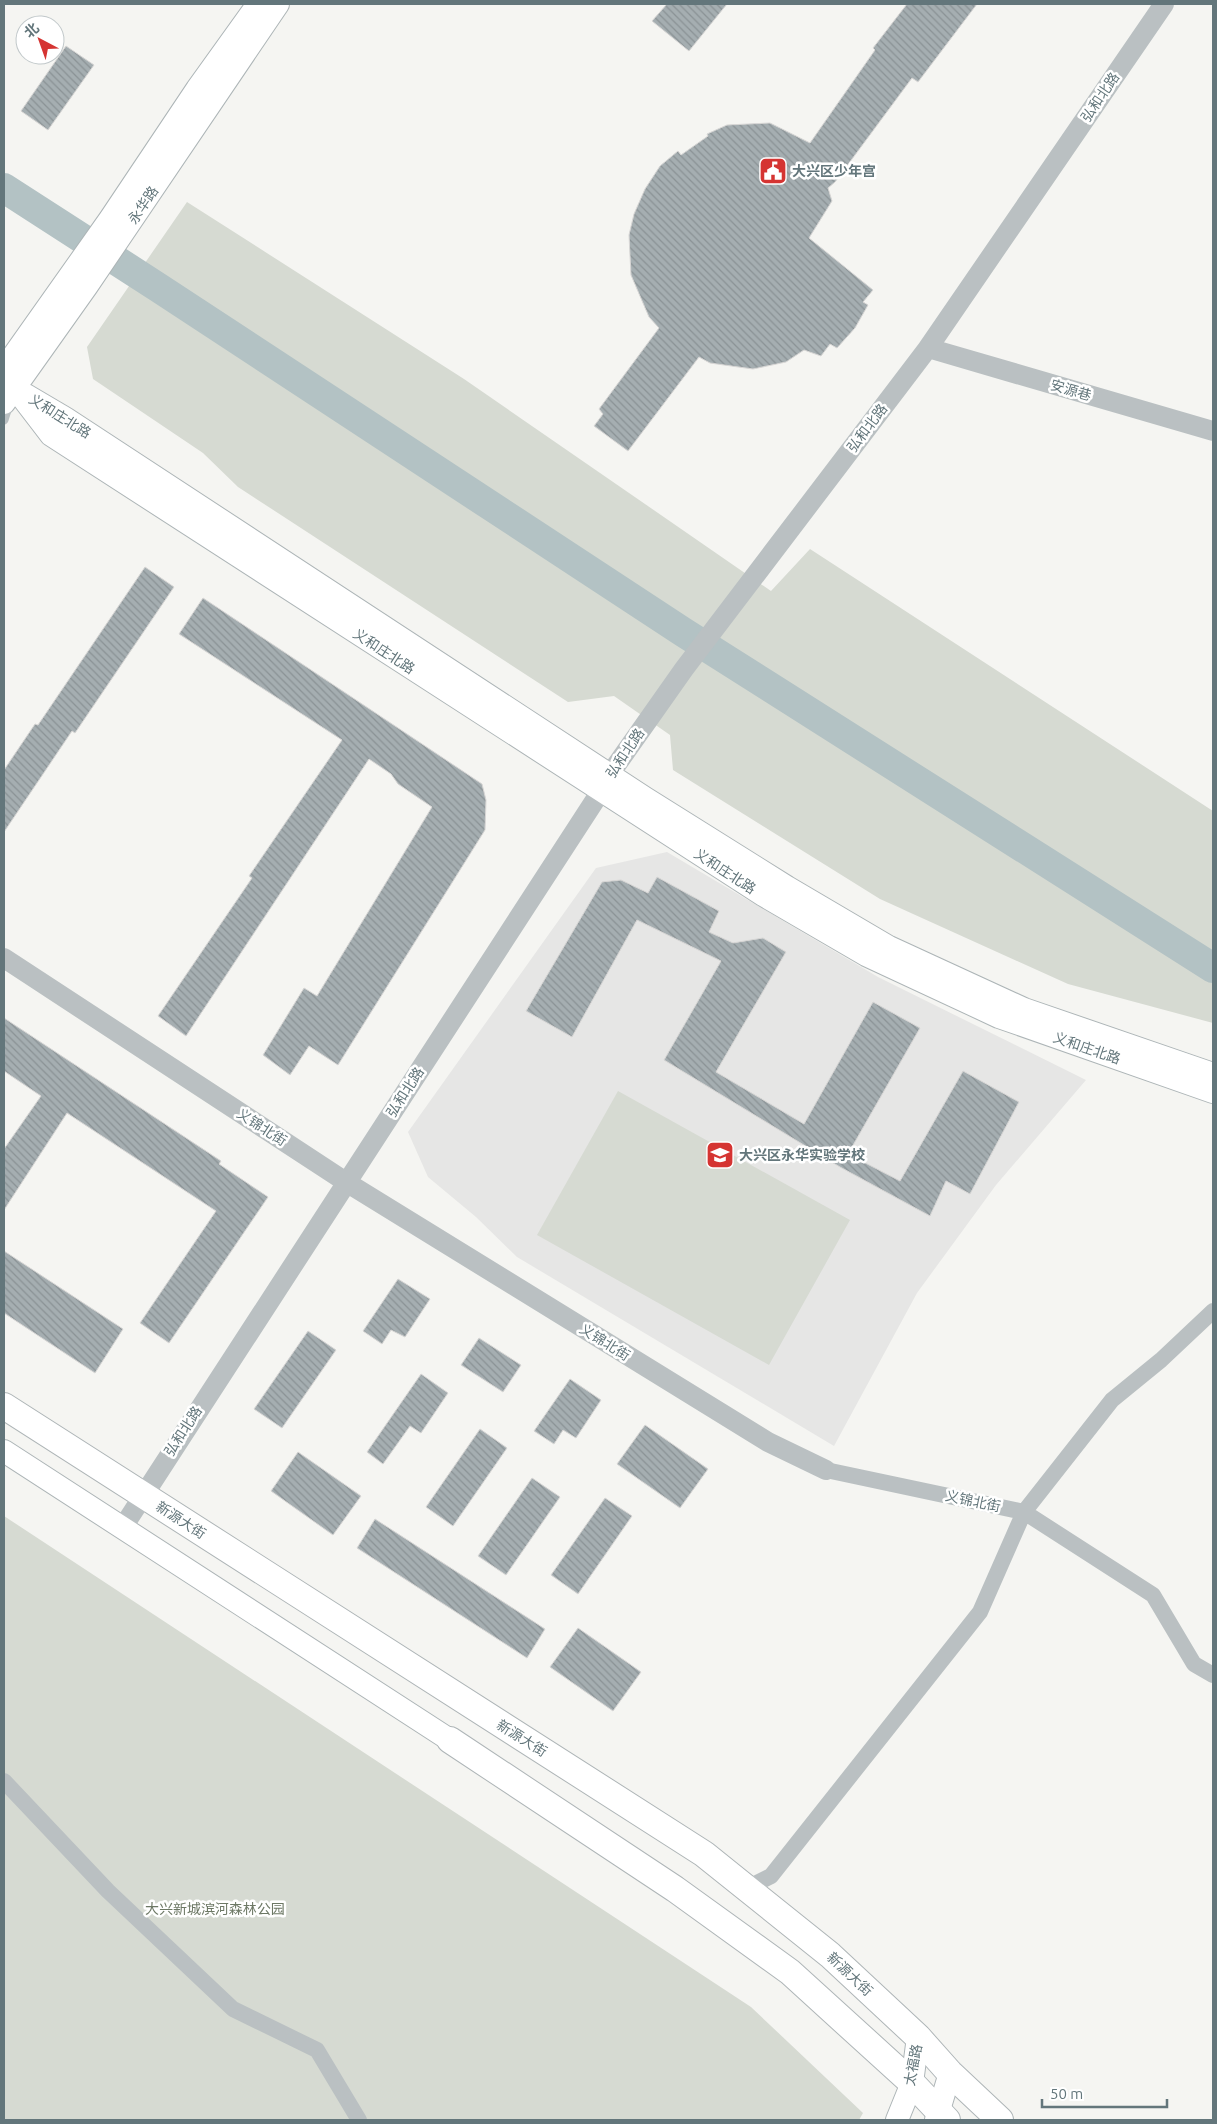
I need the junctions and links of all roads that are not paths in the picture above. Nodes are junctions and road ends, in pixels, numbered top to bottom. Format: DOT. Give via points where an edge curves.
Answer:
graph roads {
  1 [pos="258,4"];
  2 [pos="278,4"];
  3 [pos="1164,4"];
  4 [pos="118,224"];
  5 [pos="79,279"];
  6 [pos="928,348"];
  7 [pos="4,368"];
  8 [pos="7,389"];
  9 [pos="4,420"];
  10 [pos="1213,431"];
  11 [pos="605,783"];
  12 [pos="4,958"];
  13 [pos="1213,1074"];
  14 [pos="1213,1092"];
  15 [pos="346,1182"];
  16 [pos="1213,1311"];
  17 [pos="4,1406"];
  18 [pos="4,1451"];
  19 [pos="826,1470"];
  20 [pos="142,1495"];
  21 [pos="1024,1512"];
  22 [pos="123,1526"];
  23 [pos="1213,1675"];
  24 [pos="450,1740"];
  25 [pos="4,1781"];
  26 [pos="747,1888"];
  27 [pos="918,2038"];
  28 [pos="950,2073"];
  29 [pos="912,2083"];
  30 [pos="941,2118"];
  31 [pos="359,2120"];
  32 [pos="897,2120"];
  33 [pos="1000,2120"];
  1 -- 4 [label="main road, 永华路"];
  2 -- 4 [label="main road, 永华路"];
  3 -- 6 [label="street, 弘和北路"];
  4 -- 5 [label="main road, 永华路"];
  5 -- 7 [label="main road, 永华路"];
  5 -- 8 [label="main road, 永华路"];
  6 -- 10 [label="street, 安源巷"];
  6 -- 11 [label="street, 弘和北路" via="684,669"];
  8 -- 9 [label="lane"];
  8 -- 11 [label="main road, 义和庄北路" via="50,435"];
  11 -- 13 [label="main road, 义和庄北路" via="889,947 1024,1009"];
  11 -- 14 [label="main road, 义和庄北路" via="763,896 866,955 999,1018"];
  11 -- 15 [label="street, 弘和北路"];
  12 -- 15 [label="street, 义锦北街"];
  15 -- 19 [label="street, 义锦北街" via="768,1442"];
  15 -- 20 [label="street, 弘和北路"];
  16 -- 21 [label="street" via="1112,1400"];
  17 -- 20 [label="main road, 新源大街"];
  18 -- 22 [label="main road"];
  19 -- 21 [label="street, 义锦北街"];
  20 -- 22 [label="street, 弘和北路"];
  20 -- 26 [label="main road, 新源大街" via="704,1854"];
  21 -- 23 [label="street, 义锦北街" via="1153,1595 1194,1664"];
  21 -- 26 [label="street" via="980,1612 771,1876"];
  22 -- 24 [label="main road"];
  24 -- 29 [label="main road" via="675,1888 790,1972"];
  25 -- 31 [label="street" via="108,1891 234,2009 317,2050"];
  26 -- 27 [label="main road, 新源大街" via="830,1954"];
  27 -- 28 [label="main road, 新源大街"];
  27 -- 29 [label="main road, 太福路"];
  28 -- 30 [label="main road"];
  28 -- 33 [label="main road, 新源大街"];
  29 -- 30 [label="main road"];
  29 -- 32 [label="main road, 太福路"];
}
